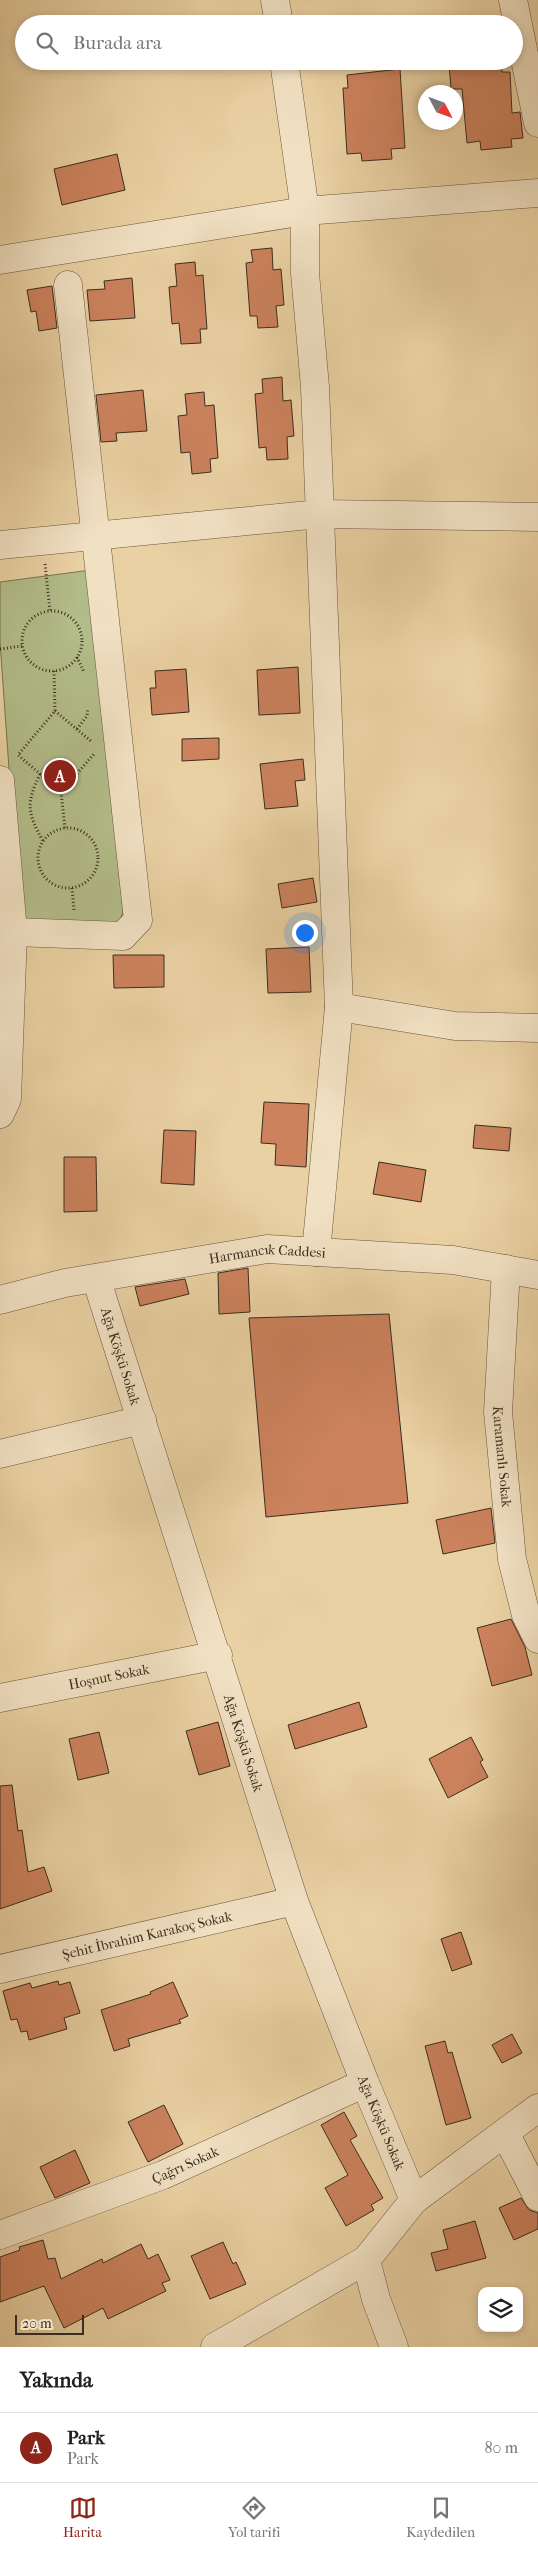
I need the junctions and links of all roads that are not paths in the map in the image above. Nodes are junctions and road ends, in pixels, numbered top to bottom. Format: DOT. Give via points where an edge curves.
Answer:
graph roads {
  1 [pos="275,0"];
  2 [pos="513,0"];
  3 [pos="278,15"];
  4 [pos="516,15"];
  5 [pos="523,49"];
  6 [pos="285,70"];
  7 [pos="538,123"];
  8 [pos="538,193"];
  9 [pos="306,211"];
  10 [pos="0,260"];
  11 [pos="68,285"];
  12 [pos="320,514"];
  13 [pos="538,517"];
  14 [pos="96,537"];
  15 [pos="0,545"];
  16 [pos="0,780"];
  17 [pos="4,886"];
  18 [pos="14,932"];
  19 [pos="339,1007"];
  20 [pos="538,1028"];
  21 [pos="0,1114"];
  22 [pos="316,1252"];
  23 [pos="506,1269"];
  24 [pos="538,1274"];
  25 [pos="96,1278"];
  26 [pos="0,1300"];
  27 [pos="142,1420"];
  28 [pos="0,1454"];
  29 [pos="538,1639"];
  30 [pos="218,1655"];
  31 [pos="0,1698"];
  32 [pos="294,1901"];
  33 [pos="0,1969"];
  34 [pos="365,2083"];
  35 [pos="538,2108"];
  36 [pos="505,2133"];
  37 [pos="538,2197"];
  38 [pos="414,2200"];
  39 [pos="0,2235"];
  40 [pos="366,2260"];
  41 [pos="216,2347"];
  42 [pos="394,2347"];
  1 -- 3 [label="street"];
  2 -- 4 [label="street"];
  5 -- 7 [label="street"];
  6 -- 9 [label="street"];
  8 -- 9 [label="street"];
  9 -- 10 [label="street"];
  9 -- 12 [label="street" via="305,273 315,387"];
  11 -- 14 [label="street"];
  12 -- 13 [label="street"];
  12 -- 14 [label="street"];
  12 -- 19 [label="street"];
  14 -- 15 [label="street"];
  14 -- 18 [label="street" via="138,920 122,936"];
  16 -- 17 [label="street"];
  17 -- 18 [label="street"];
  18 -- 21 [label="street" via="7,1099"];
  19 -- 20 [label="street" via="455,1026"];
  19 -- 22 [label="street"];
  22 -- 23 [label="street, Harmancık Caddesi" via="453,1260"];
  22 -- 25 [label="street, Harmancık Caddesi" via="267,1249"];
  23 -- 24 [label="street, Harmancık Caddesi"];
  23 -- 29 [label="street, Karamanlı Sokak" via="498,1412 512,1559 526,1615"];
  25 -- 26 [label="street, Harmancık Caddesi"];
  25 -- 27 [label="street, Ağa Köşkü Sokak"];
  27 -- 28 [label="street"];
  27 -- 30 [label="street, Ağa Köşkü Sokak"];
  30 -- 31 [label="street, Hoşnut Sokak"];
  30 -- 32 [label="street, Ağa Köşkü Sokak"];
  32 -- 33 [label="street, Şehit İbrahim Karakoç Sokak"];
  32 -- 34 [label="street, Ağa Köşkü Sokak"];
  34 -- 38 [label="street, Ağa Köşkü Sokak"];
  34 -- 39 [label="street, Çağrı Sokak" via="163,2175"];
  35 -- 36 [label="street"];
  36 -- 37 [label="street"];
  36 -- 38 [label="street"];
  38 -- 40 [label="street"];
  40 -- 41 [label="street"];
  40 -- 42 [label="street"];
}
